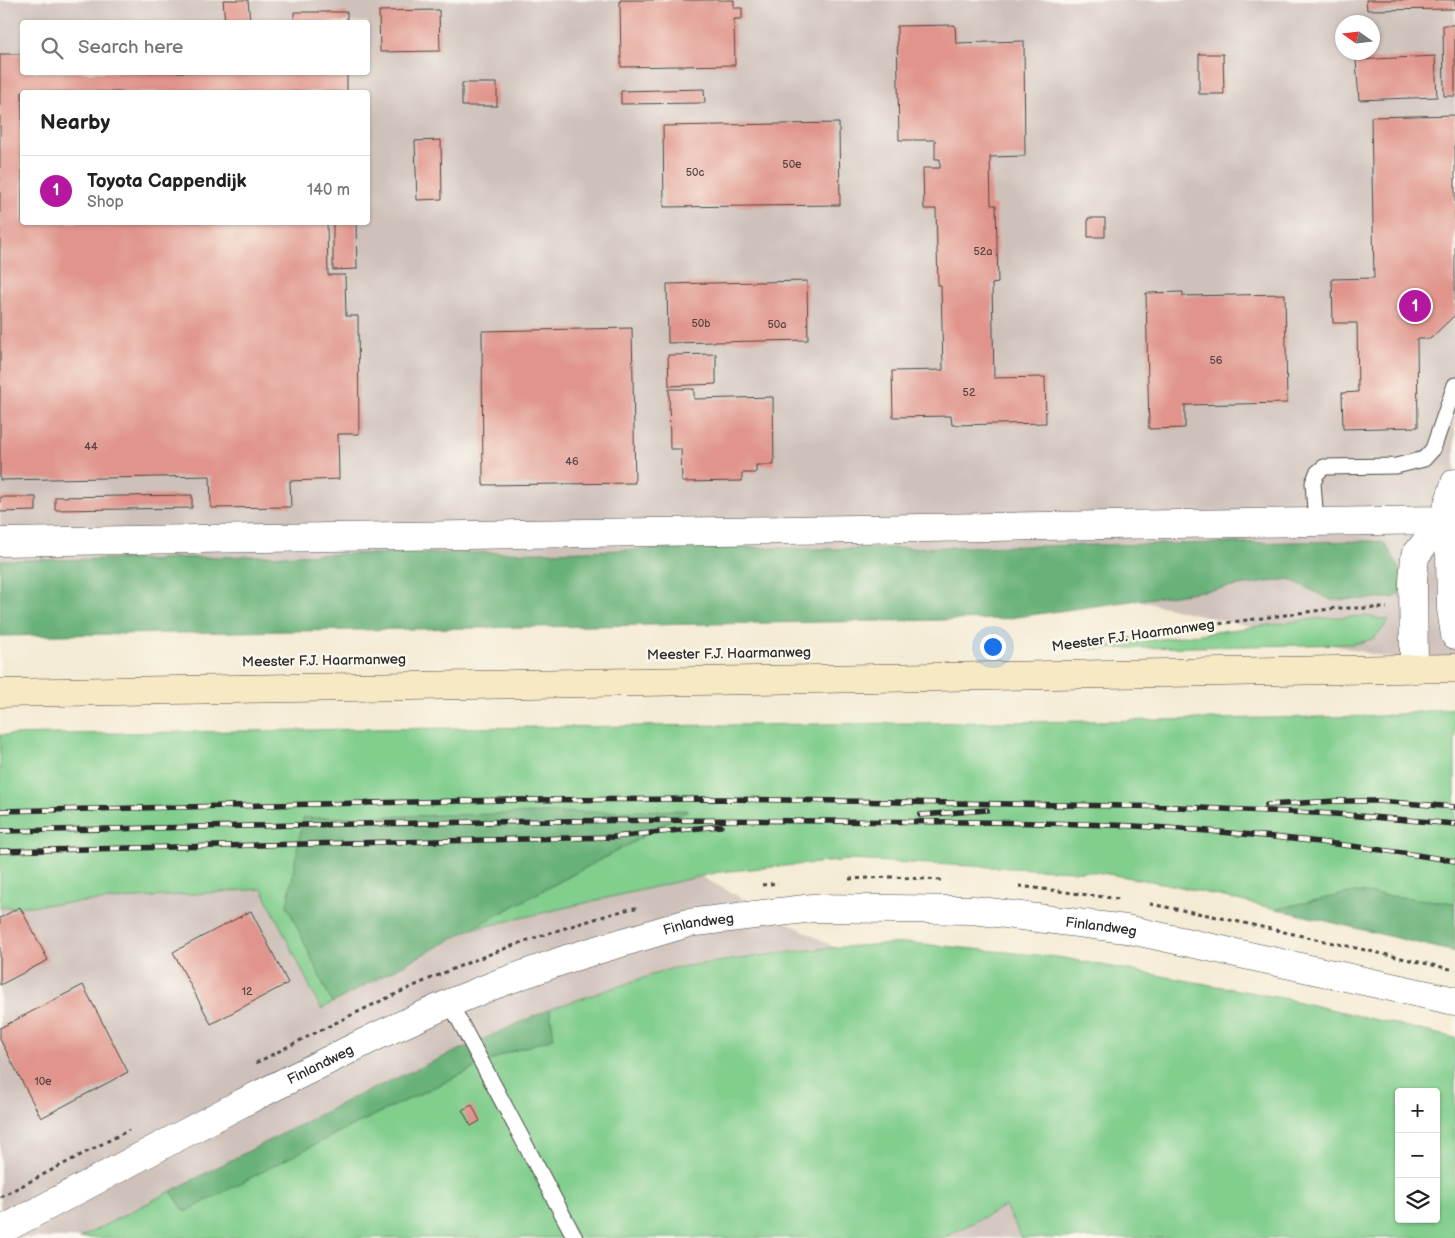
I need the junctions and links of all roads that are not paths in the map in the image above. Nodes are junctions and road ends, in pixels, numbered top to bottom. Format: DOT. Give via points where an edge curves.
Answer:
graph roads {
  1 [pos="1455,385"];
  2 [pos="1455,483"];
  3 [pos="1443,520"];
  4 [pos="1316,522"];
  5 [pos="0,542"];
  6 [pos="1455,635"];
  7 [pos="1455,668"];
  8 [pos="1414,670"];
  9 [pos="0,693"];
  10 [pos="1455,1001"];
  11 [pos="450,1003"];
  12 [pos="0,1231"];
  13 [pos="575,1238"];
  1 -- 4 [label="lane" via="1433,449 1424,459 1396,466 1324,467 1317,473 1313,483"];
  2 -- 3 [label="street"];
  3 -- 4 [label="street"];
  3 -- 6 [label="street" via="1450,555"];
  3 -- 8 [label="street" via="1414,556"];
  4 -- 5 [label="street"];
  7 -- 8 [label="main road, Meester F.J. Haarmanweg"];
  8 -- 9 [label="main road, Meester F.J. Haarmanweg"];
  10 -- 11 [label="street, Finlandweg" via="1126,929 973,910 813,908 688,923 567,960"];
  11 -- 12 [label="street, Finlandweg" via="242,1103"];
  11 -- 13 [label="lane"];
}
